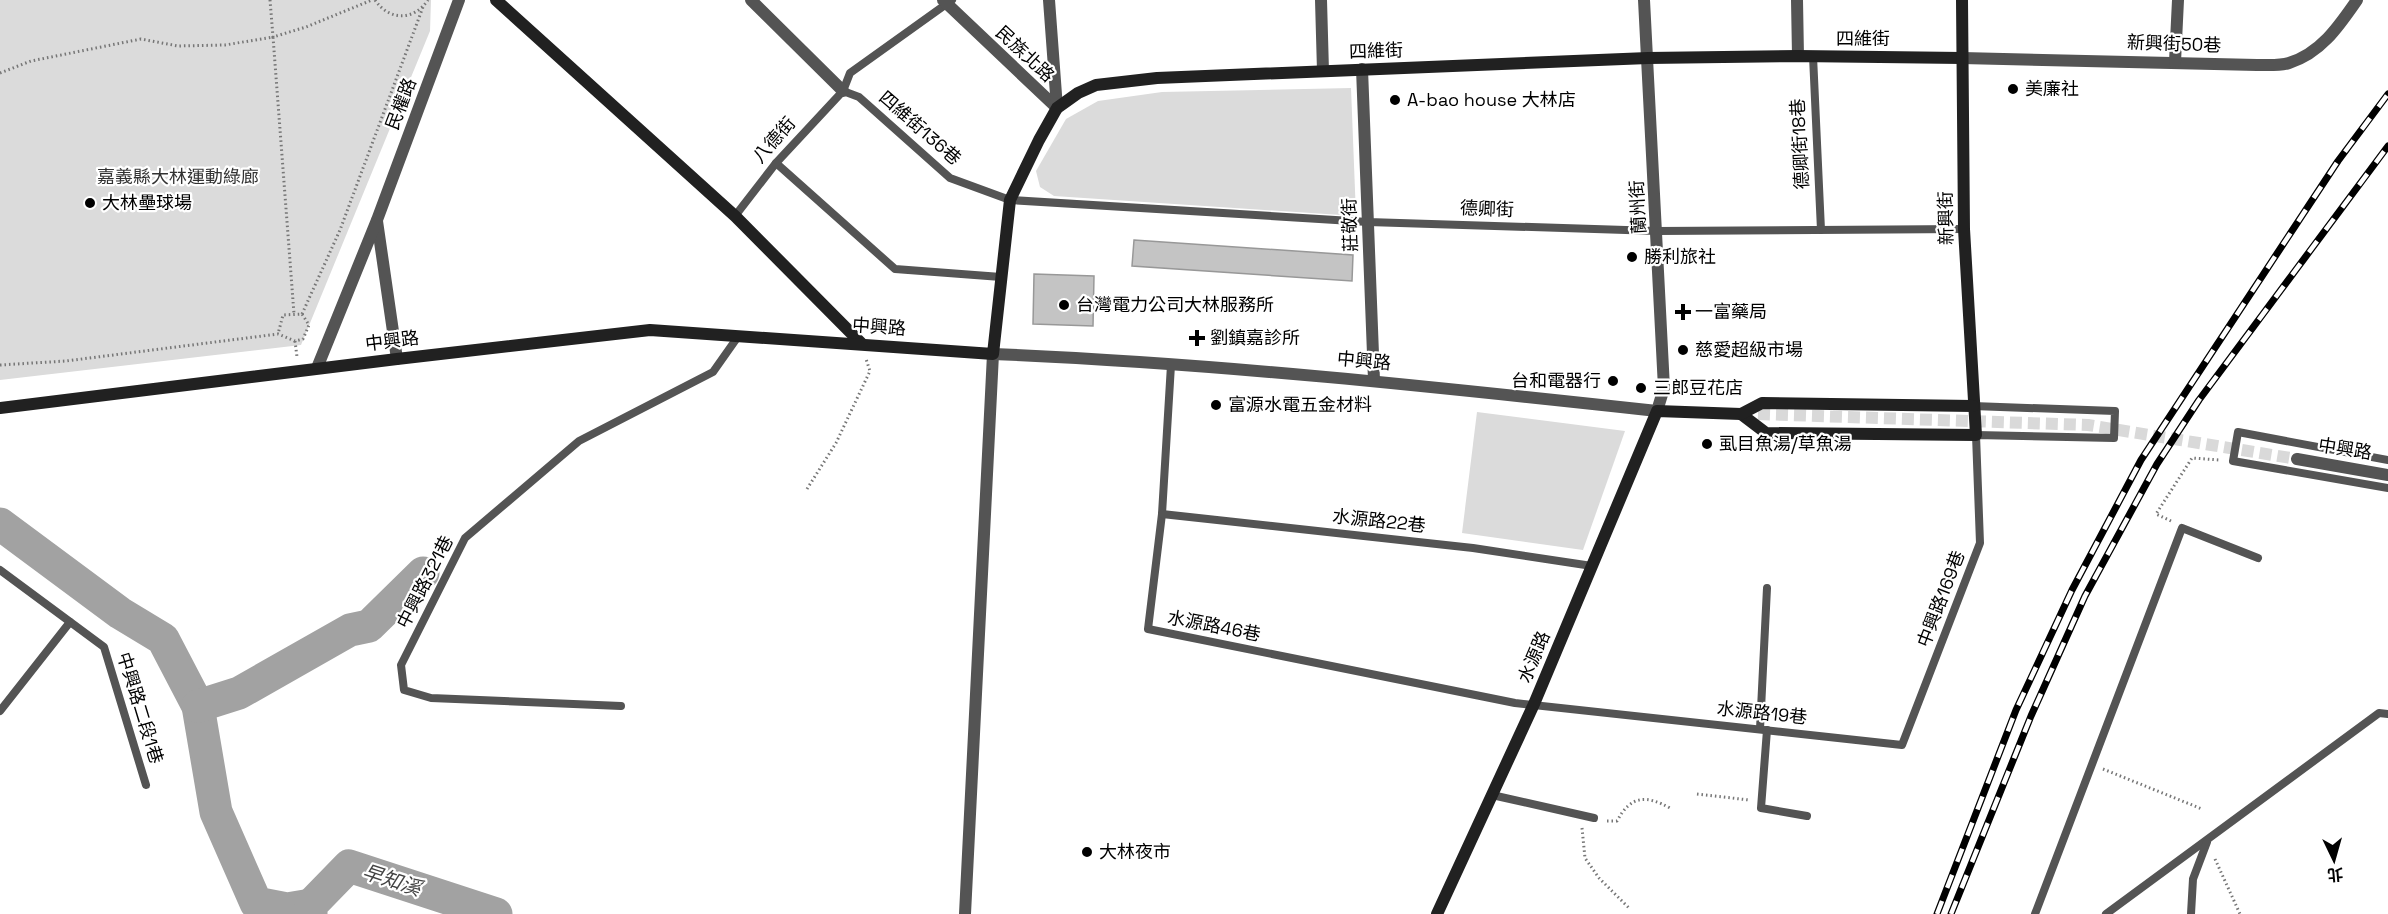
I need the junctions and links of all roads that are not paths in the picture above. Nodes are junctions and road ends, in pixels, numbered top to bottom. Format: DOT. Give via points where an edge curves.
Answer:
graph roads {
  1 [pos="459,0"];
  2 [pos="496,0"];
  3 [pos="751,0"];
  4 [pos="1049,0"];
  5 [pos="1321,0"];
  6 [pos="1644,0"];
  7 [pos="1797,0"];
  8 [pos="1962,0"];
  9 [pos="2178,0"];
  10 [pos="2357,0"];
  11 [pos="947,1"];
  12 [pos="1798,56"];
  13 [pos="1813,56"];
  14 [pos="1648,58"];
  15 [pos="1962,58"];
  16 [pos="2175,62"];
  17 [pos="1362,69"];
  18 [pos="1323,71"];
  19 [pos="843,91"];
  20 [pos="1057,108"];
  21 [pos="776,164"];
  22 [pos="1010,200"];
  23 [pos="735,216"];
  24 [pos="377,220"];
  25 [pos="1368,222"];
  26 [pos="1964,229"];
  27 [pos="1821,230"];
  28 [pos="1657,231"];
  29 [pos="1001,277"];
  30 [pos="737,338"];
  31 [pos="861,343"];
  32 [pos="993,354"];
  33 [pos="397,358"];
  34 [pos="1171,365"];
  35 [pos="317,368"];
  36 [pos="1374,380"];
  37 [pos="1973,406"];
  38 [pos="0,408"];
  39 [pos="1657,411"];
  40 [pos="1741,414"];
  41 [pos="1758,414"];
  42 [pos="1976,435"];
  43 [pos="2297,459"];
  44 [pos="2388,460"];
  45 [pos="2388,474"];
  46 [pos="2388,488"];
  47 [pos="1162,514"];
  48 [pos="2259,558"];
  49 [pos="1592,566"];
  50 [pos="0,570"];
  51 [pos="1767,588"];
  52 [pos="70,622"];
  53 [pos="1932,667"];
  54 [pos="1534,704"];
  55 [pos="621,706"];
  56 [pos="0,711"];
  57 [pos="2388,714"];
  58 [pos="1763,729"];
  59 [pos="146,785"];
  60 [pos="1492,795"];
  61 [pos="1807,816"];
  62 [pos="1594,818"];
  63 [pos="2207,842"];
  64 [pos="965,914"];
  65 [pos="1437,914"];
  66 [pos="2035,914"];
  67 [pos="2106,914"];
  68 [pos="2191,914"];
  1 -- 24 [label="street, 民權路"];
  2 -- 23 [label="main road"];
  3 -- 19 [label="street"];
  4 -- 20 [label="street"];
  5 -- 18 [label="street"];
  6 -- 14 [label="street, 蘭州街"];
  7 -- 12 [label="street"];
  8 -- 15 [label="main road, 新興街"];
  9 -- 16 [label="street"];
  10 -- 16 [label="street, 新興街50巷" via="2331,36 2312,52 2288,63"];
  11 -- 19 [label="lane, 八德街" via="850,73"];
  11 -- 20 [label="street, 民族北路"];
  12 -- 13 [label="main road, 四維街"];
  12 -- 14 [label="main road, 四維街"];
  13 -- 15 [label="main road, 四維街"];
  13 -- 27 [label="lane, 德卿街18巷"];
  14 -- 17 [label="main road, 四維街"];
  14 -- 28 [label="street, 蘭州街"];
  15 -- 16 [label="street, 新興街50巷"];
  15 -- 26 [label="main road, 新興街"];
  17 -- 18 [label="main road, 四維街"];
  17 -- 25 [label="street, 莊敬街"];
  18 -- 20 [label="main road, 四維街" via="1157,78 1096,85"];
  19 -- 21 [label="lane, 八德街"];
  19 -- 22 [label="lane, 四維街136巷" via="859,97 950,178"];
  20 -- 22 [label="main road, 四維街"];
  21 -- 23 [label="lane, 八德街"];
  21 -- 29 [label="lane" via="895,269"];
  22 -- 25 [label="lane, 德卿街"];
  22 -- 29 [label="main road, 四維街"];
  23 -- 31 [label="main road"];
  24 -- 33 [label="street, 民權路"];
  24 -- 35 [label="street, 民權路"];
  25 -- 28 [label="lane, 德卿街"];
  25 -- 36 [label="street, 莊敬街"];
  26 -- 27 [label="lane, 德卿街"];
  26 -- 37 [label="main road, 新興街"];
  27 -- 28 [label="lane, 德卿街"];
  28 -- 39 [label="street, 蘭州街" via="1664,388"];
  29 -- 32 [label="main road, 四維街"];
  30 -- 31 [label="main road, 中興路"];
  30 -- 33 [label="main road, 中興路" via="650,330"];
  30 -- 55 [label="lane, 中興路321巷" via="712,372 579,441 465,538 401,665 404,690 431,698"];
  31 -- 32 [label="main road, 中興路"];
  32 -- 34 [label="street, 中興路"];
  32 -- 64 [label="street"];
  33 -- 35 [label="main road, 中興路"];
  34 -- 36 [label="street, 中興路"];
  34 -- 47 [label="lane, 水源路46巷"];
  35 -- 38 [label="main road, 中興路"];
  36 -- 39 [label="street, 中興路"];
  37 -- 40 [label="main road" via="1762,403"];
  37 -- 42 [label="main road, 新興街"];
  37 -- 42 [label="lane" via="2115,411 2114,438"];
  39 -- 40 [label="main road, 中興路"];
  39 -- 49 [label="main road, 水源路"];
  40 -- 41 [label="street, 中興路"];
  40 -- 42 [label="main road" via="1766,433"];
  42 -- 53 [label="lane, 中興路169巷" via="1980,543"];
  43 -- 45 [label="street, 中興路"];
  44 -- 46 [label="lane" via="2238,432 2233,460"];
  47 -- 49 [label="lane, 水源路22巷" via="1473,548"];
  47 -- 54 [label="lane, 水源路46巷" via="1148,629"];
  48 -- 66 [label="lane" via="2182,528"];
  49 -- 54 [label="main road, 水源路"];
  50 -- 52 [label="lane, 中興路二段1巷"];
  51 -- 58 [label="lane"];
  52 -- 56 [label="lane"];
  52 -- 59 [label="lane, 中興路二段1巷" via="104,647"];
  53 -- 58 [label="lane, 水源路19巷" via="1902,745"];
  54 -- 58 [label="lane, 水源路19巷"];
  54 -- 60 [label="main road, 水源路"];
  57 -- 63 [label="lane" via="2379,714"];
  58 -- 61 [label="lane" via="1761,808"];
  60 -- 62 [label="lane"];
  60 -- 65 [label="main road, 水源路"];
  63 -- 67 [label="lane"];
  63 -- 68 [label="lane" via="2193,879"];
}
